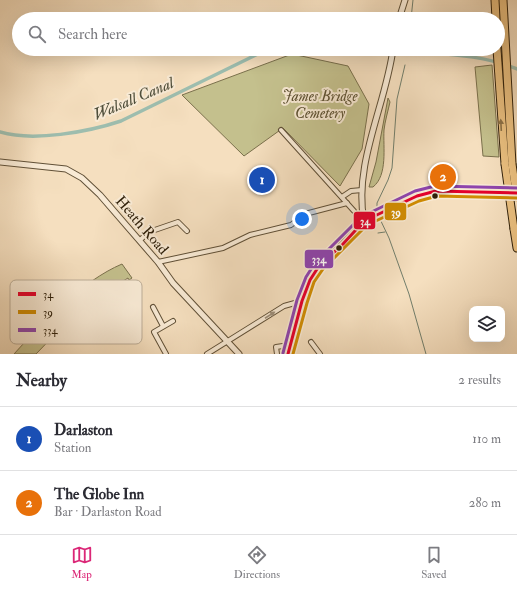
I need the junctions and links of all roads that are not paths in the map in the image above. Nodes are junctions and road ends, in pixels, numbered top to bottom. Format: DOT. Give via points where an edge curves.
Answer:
graph roads {
  1 [pos="404,0"];
  2 [pos="495,0"];
  3 [pos="503,0"];
  4 [pos="401,12"];
  5 [pos="496,12"];
  6 [pos="504,12"];
  7 [pos="505,29"];
  8 [pos="391,56"];
  9 [pos="497,56"];
  10 [pos="281,130"];
  11 [pos="0,162"];
  12 [pos="509,164"];
  13 [pos="362,190"];
  14 [pos="517,193"];
  15 [pos="342,197"];
  16 [pos="517,198"];
  17 [pos="347,203"];
  18 [pos="354,211"];
  19 [pos="364,221"];
  20 [pos="187,231"];
  21 [pos="140,240"];
  22 [pos="517,248"];
  23 [pos="158,262"];
  24 [pos="302,301"];
  25 [pos="153,306"];
  26 [pos="172,321"];
  27 [pos="163,326"];
  28 [pos="228,342"];
  29 [pos="311,342"];
  30 [pos="283,346"];
  31 [pos="166,354"];
  32 [pos="208,354"];
  33 [pos="239,354"];
  34 [pos="277,354"];
  35 [pos="288,354"];
  36 [pos="320,354"];
  1 -- 4 [label="street"];
  2 -- 5 [label="highway"];
  3 -- 6 [label="highway"];
  7 -- 12 [label="highway"];
  8 -- 13 [label="street" via="366,162"];
  12 -- 9 [label="highway, one-way"];
  10 -- 15 [label="street"];
  11 -- 21 [label="street, Heath Road" via="66,169 76,173 95,189"];
  12 -- 16 [label="highway, bridge"];
  12 -- 22 [label="highway, bridge"];
  13 -- 15 [label="street" via="351,191"];
  13 -- 19 [label="street"];
  14 -- 19 [label="main road" via="446,190 423,194"];
  15 -- 17 [label="street"];
  17 -- 18 [label="street"];
  17 -- 23 [label="street" via="302,216 293,224 250,235 223,248"];
  19 -- 24 [label="main road" via="319,266"];
  20 -- 21 [label="street" via="178,222 149,232"];
  21 -- 23 [label="street, Heath Road"];
  23 -- 28 [label="street, Heath Road"];
  28 -- 24 [label="street, one-way" via="288,304"];
  24 -- 35 [label="main road"];
  25 -- 27 [label="street"];
  26 -- 27 [label="street"];
  27 -- 31 [label="street" via="154,332"];
  28 -- 32 [label="street"];
  28 -- 33 [label="street, Heath Road"];
  29 -- 36 [label="street"];
  30 -- 34 [label="street" via="276,348"];
}
